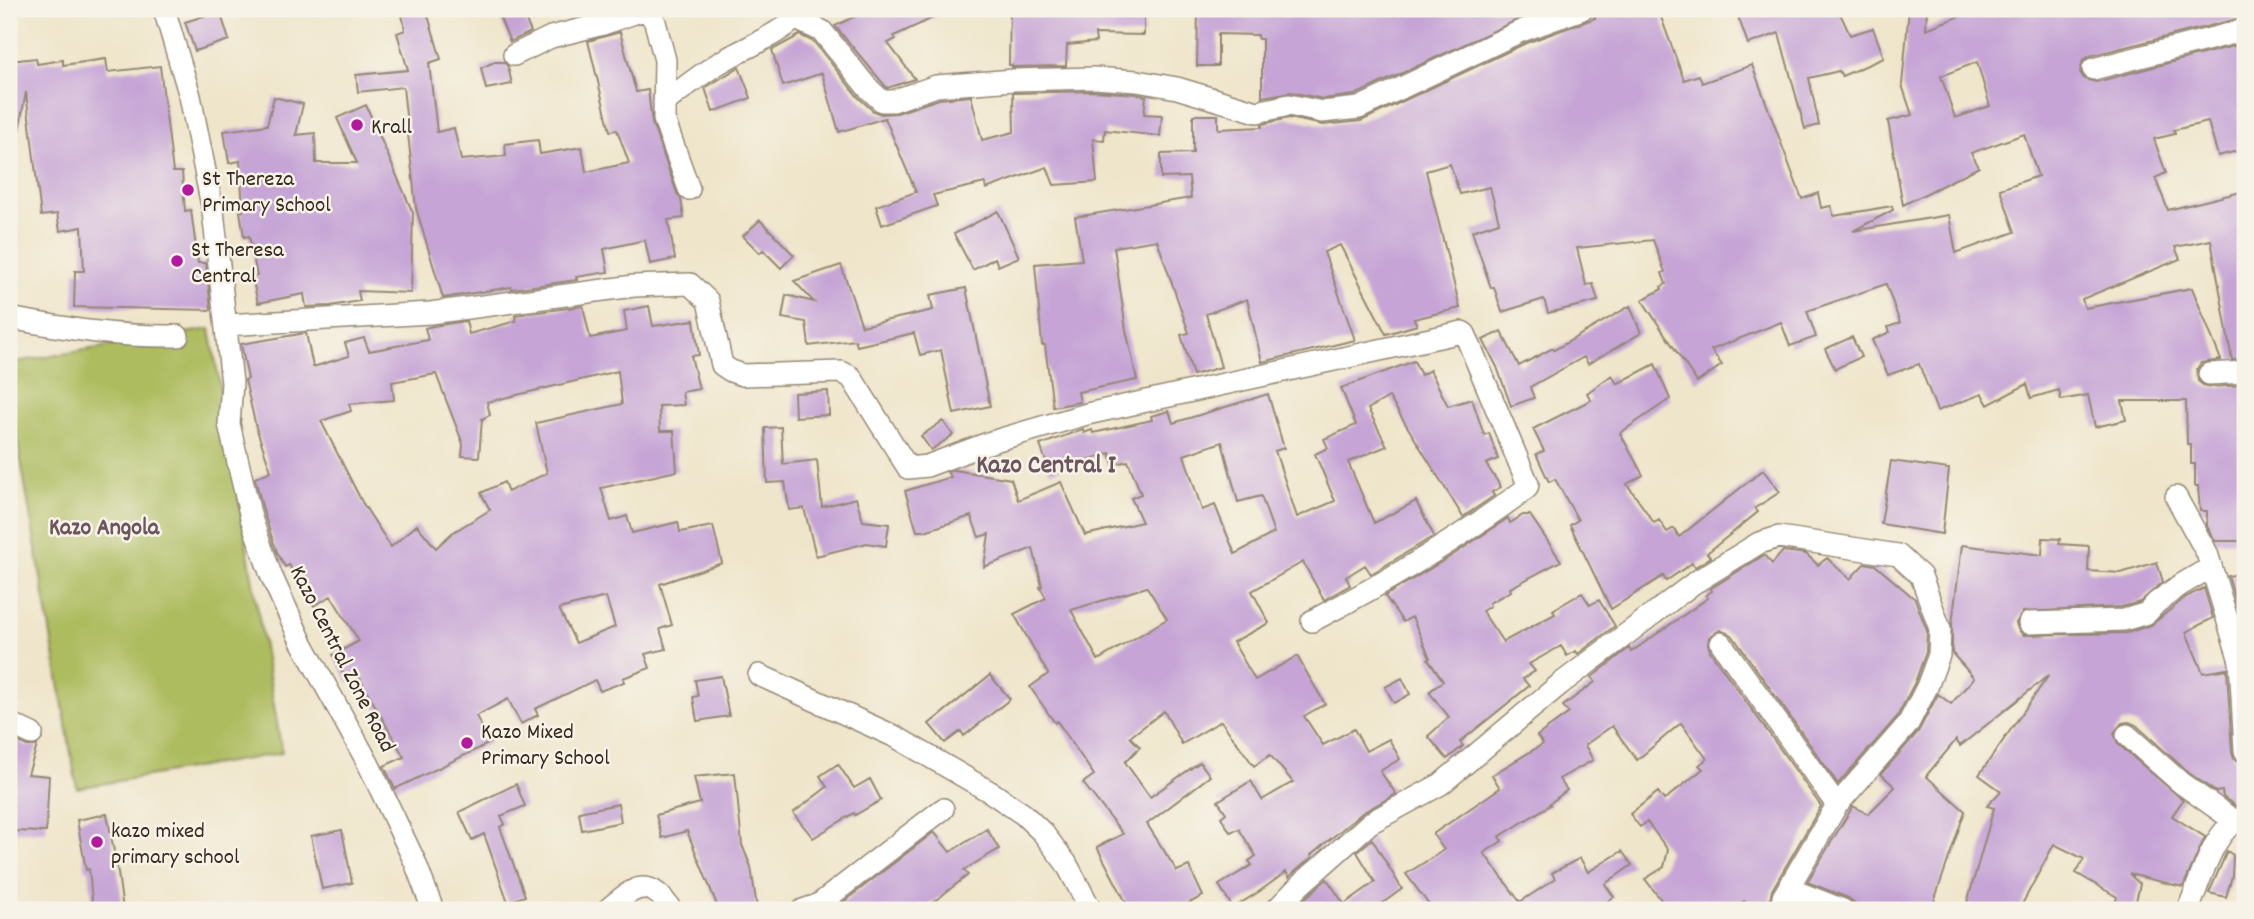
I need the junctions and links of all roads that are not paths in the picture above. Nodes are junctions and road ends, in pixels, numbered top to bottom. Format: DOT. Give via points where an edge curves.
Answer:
graph roads {
  1 [pos="647,9"];
  2 [pos="1582,9"];
  3 [pos="172,10"];
  4 [pos="801,14"];
  5 [pos="2245,30"];
  6 [pos="514,55"];
  7 [pos="2093,69"];
  8 [pos="664,103"];
  9 [pos="689,189"];
  10 [pos="9,318"];
  11 [pos="226,325"];
  12 [pos="178,336"];
  13 [pos="2245,372"];
  14 [pos="2209,374"];
  15 [pos="2176,497"];
  16 [pos="2211,567"];
  17 [pos="1312,621"];
  18 [pos="2029,623"];
  19 [pos="1721,642"];
  20 [pos="2242,661"];
  21 [pos="759,676"];
  22 [pos="9,723"];
  23 [pos="32,734"];
  24 [pos="2127,735"];
  25 [pos="2245,751"];
  26 [pos="1837,805"];
  27 [pos="943,808"];
  28 [pos="2241,819"];
  29 [pos="1782,904"];
  30 [pos="433,910"];
  31 [pos="607,910"];
  32 [pos="671,910"];
  33 [pos="803,910"];
  34 [pos="1091,910"];
  35 [pos="1276,910"];
  36 [pos="1843,910"];
  37 [pos="2188,910"];
  1 -- 6 [label="street" via="551,37"];
  1 -- 8 [label="street" via="665,60"];
  2 -- 4 [label="street" via="1521,30 1359,108 1322,112 1289,105 1256,112 1177,88 1094,78 936,86 882,102 822,31"];
  3 -- 11 [label="street, Kazo Central Zone Road" via="213,211"];
  4 -- 8 [label="street"];
  5 -- 7 [label="street"];
  8 -- 9 [label="street" via="664,119"];
  10 -- 12 [label="street" via="108,335"];
  11 -- 17 [label="street" via="429,313 634,286 690,284 708,301 722,365 743,375 841,372 851,377 908,468 927,466 1087,414 1462,332 1527,488 1477,525"];
  11 -- 30 [label="street, Kazo Central Zone Road" via="232,383 229,424 251,518 301,641 368,763"];
  13 -- 14 [label="street"];
  15 -- 16 [label="street"];
  16 -- 18 [label="street" via="2136,617"];
  16 -- 20 [label="street"];
  19 -- 26 [label="street"];
  20 -- 25 [label="street"];
  21 -- 34 [label="street" via="896,737 1023,814 1066,863"];
  22 -- 23 [label="street"];
  24 -- 28 [label="street" via="2180,783"];
  26 -- 29 [label="street"];
  26 -- 35 [label="street" via="1908,724 1939,655 1940,629 1921,576 1898,555 1779,537 1759,543 1694,583 1559,685 1441,784 1370,823"];
  27 -- 33 [label="street" via="818,905"];
  28 -- 37 [label="street" via="2228,826 2216,844"];
  29 -- 36 [label="street" via="1800,893"];
  31 -- 32 [label="street" via="633,889 643,888 655,890"];
}
